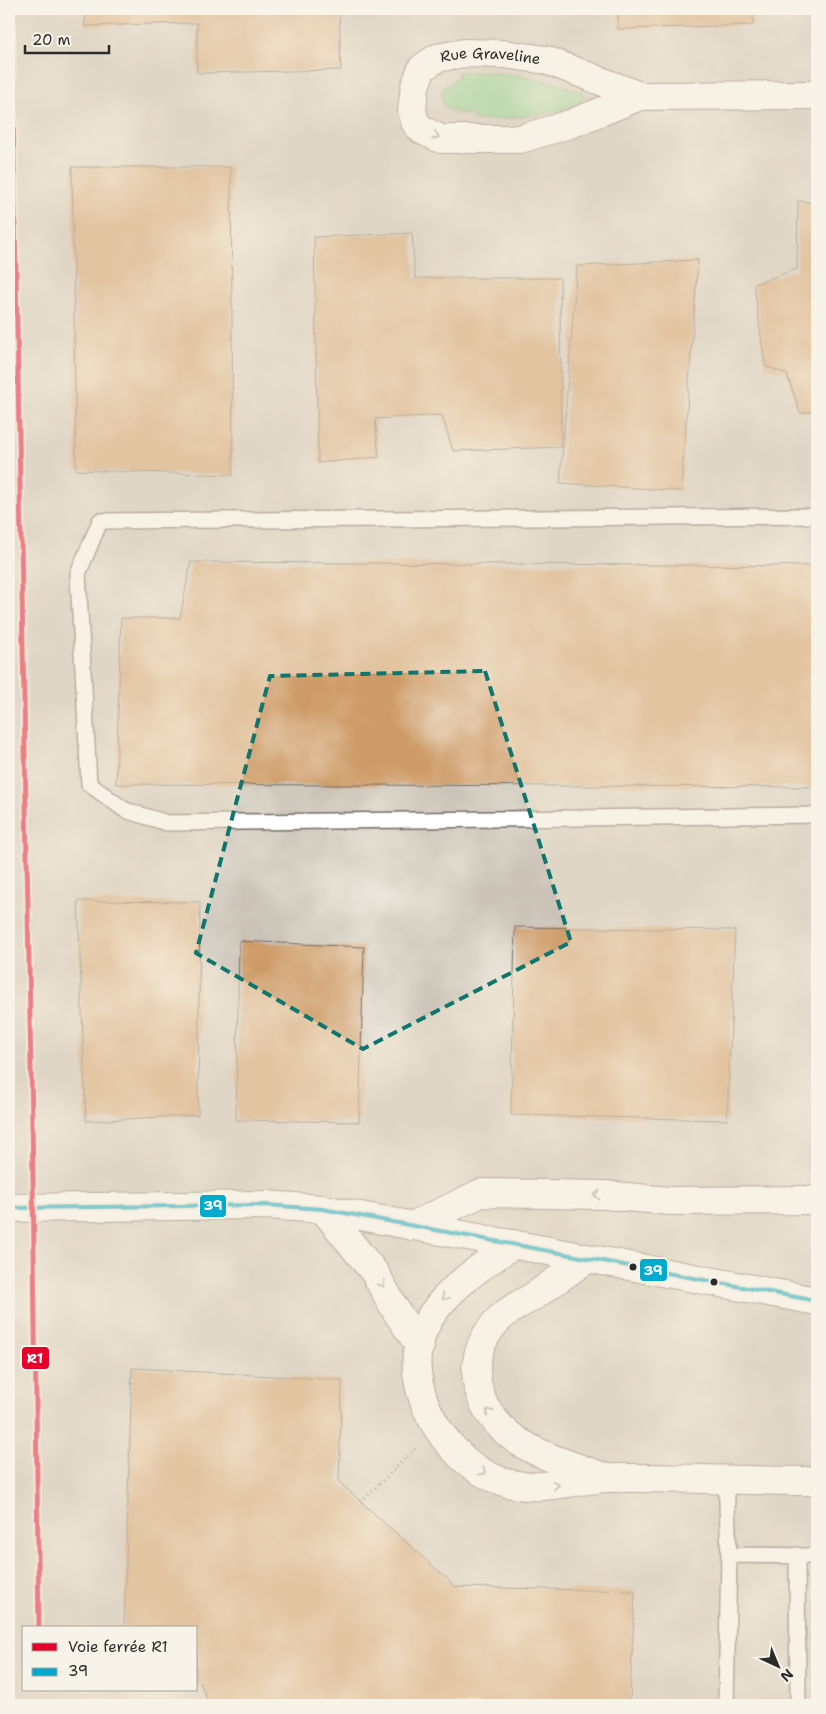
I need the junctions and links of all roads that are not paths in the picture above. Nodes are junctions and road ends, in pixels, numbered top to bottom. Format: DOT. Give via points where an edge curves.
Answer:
graph roads {
  1 [pos="817,95"];
  2 [pos="640,96"];
  3 [pos="817,516"];
  4 [pos="817,815"];
  5 [pos="817,1200"];
  6 [pos="9,1208"];
  7 [pos="323,1209"];
  8 [pos="412,1226"];
  9 [pos="514,1244"];
  10 [pos="587,1259"];
  11 [pos="817,1301"];
  12 [pos="420,1346"];
  13 [pos="608,1478"];
  14 [pos="726,1480"];
  15 [pos="817,1481"];
  16 [pos="729,1555"];
  17 [pos="797,1555"];
  18 [pos="817,1556"];
  19 [pos="726,1705"];
  20 [pos="798,1705"];
  1 -- 2 [label="street, Rue Graveline"];
  2 -- 2 [label="street, Rue Graveline, one-way" via="546,60 464,53 437,58 422,68 415,86 412,110 415,122 422,130 442,139 520,139 570,124"];
  3 -- 4 [label="lane" via="100,521 78,574 89,784 125,810 167,822"];
  5 -- 8 [label="street, one-way" via="670,1201 605,1195 481,1192"];
  6 -- 7 [label="street" via="265,1205"];
  7 -- 8 [label="street"];
  7 -- 12 [label="street, one-way" via="375,1273"];
  8 -- 9 [label="street"];
  9 -- 10 [label="street"];
  9 -- 12 [label="street, one-way" via="466,1277 445,1297 429,1320"];
  10 -- 11 [label="street"];
  13 -- 10 [label="street, one-way" via="546,1456 515,1438 488,1412 476,1381 479,1348 493,1325 511,1309"];
  12 -- 13 [label="street, one-way" via="418,1383 427,1408 445,1438 474,1467 501,1481 530,1486"];
  13 -- 14 [label="street"];
  14 -- 15 [label="street"];
  14 -- 16 [label="lane"];
  16 -- 17 [label="lane"];
  16 -- 19 [label="lane"];
  17 -- 18 [label="lane"];
  17 -- 20 [label="lane"];
}
